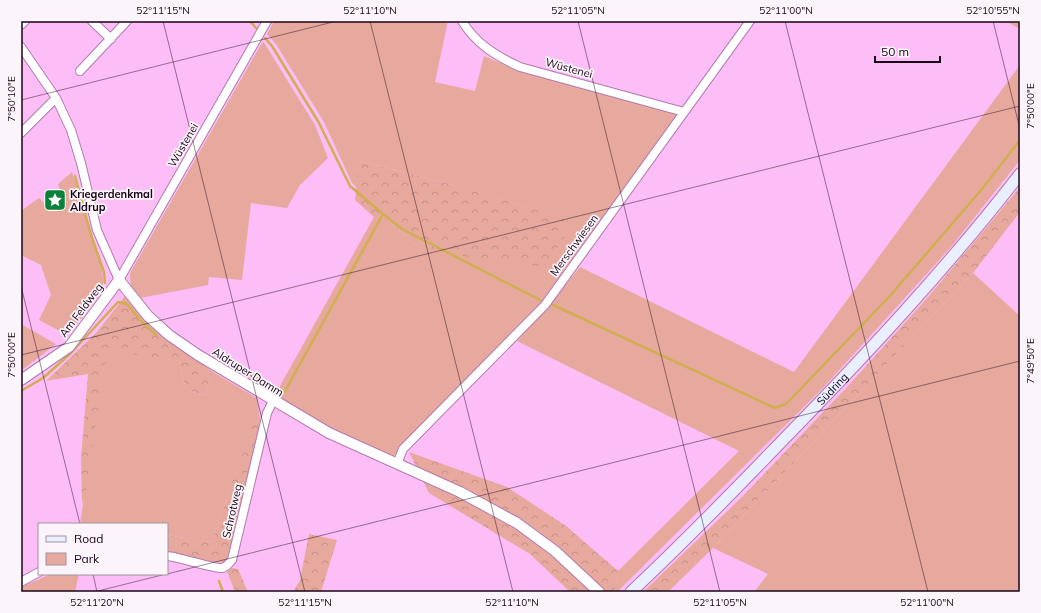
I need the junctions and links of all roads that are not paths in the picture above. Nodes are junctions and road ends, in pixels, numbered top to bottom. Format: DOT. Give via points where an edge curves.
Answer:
graph roads {
  1 [pos="25,21"];
  2 [pos="92,21"];
  3 [pos="127,21"];
  4 [pos="267,21"];
  5 [pos="462,21"];
  6 [pos="750,21"];
  7 [pos="21,26"];
  8 [pos="111,38"];
  9 [pos="21,47"];
  10 [pos="80,71"];
  11 [pos="56,98"];
  12 [pos="684,112"];
  13 [pos="21,133"];
  14 [pos="1020,174"];
  15 [pos="119,280"];
  16 [pos="21,380"];
  17 [pos="273,401"];
  18 [pos="397,464"];
  19 [pos="168,556"];
  20 [pos="38,573"];
  21 [pos="21,582"];
  22 [pos="597,590"];
  23 [pos="631,592"];
  1 -- 7 [label="street"];
  2 -- 8 [label="street"];
  3 -- 8 [label="street"];
  4 -- 15 [label="street, Wüstenei"];
  5 -- 12 [label="street, Wüstenei" via="468,32 484,47 520,67"];
  6 -- 12 [label="street, Merschwiesen"];
  8 -- 10 [label="street"];
  9 -- 11 [label="street, Aldruper Damm"];
  11 -- 13 [label="street"];
  11 -- 15 [label="street, Aldruper Damm" via="71,130 97,230"];
  12 -- 18 [label="street, Merschwiesen" via="545,305 403,449"];
  14 -- 23 [label="main road, Südring" via="925,289 839,383 678,548"];
  15 -- 16 [label="street, Am Feldweg" via="69,347"];
  15 -- 17 [label="street, Aldruper Damm" via="148,316 169,335"];
  17 -- 18 [label="street, Aldruper Damm" via="329,433"];
  17 -- 19 [label="street, Schrotweg" via="267,413 232,560 221,568"];
  18 -- 22 [label="street, Aldruper Damm" via="460,492 517,523 555,551"];
  20 -- 21 [label="street"];
}
